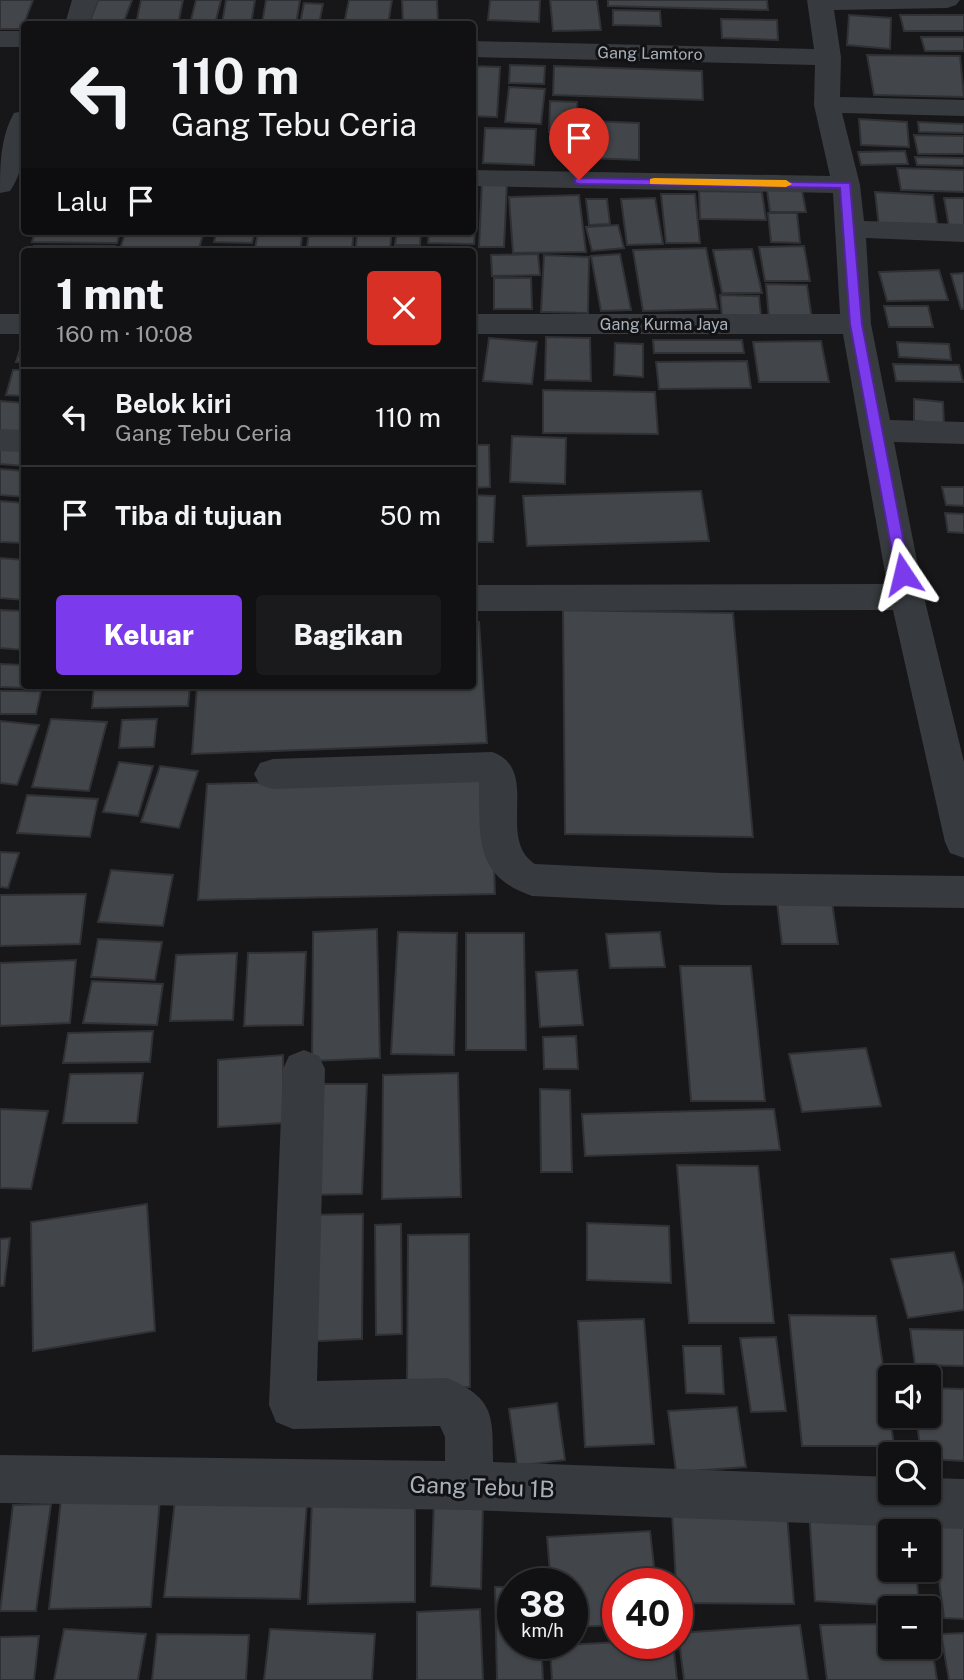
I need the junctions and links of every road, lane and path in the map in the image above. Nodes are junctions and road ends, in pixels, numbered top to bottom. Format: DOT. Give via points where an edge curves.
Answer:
graph roads {
  1 [pos="85,0"];
  2 [pos="947,0"];
  3 [pos="820,1"];
  4 [pos="78,21"];
  5 [pos="0,39"];
  6 [pos="21,39"];
  7 [pos="476,49"];
  8 [pos="828,57"];
  9 [pos="827,105"];
  10 [pos="964,108"];
  11 [pos="21,131"];
  12 [pos="10,175"];
  13 [pos="476,178"];
  14 [pos="846,185"];
  15 [pos="851,229"];
  16 [pos="964,233"];
  17 [pos="0,324"];
  18 [pos="21,324"];
  19 [pos="476,324"];
  20 [pos="856,324"];
  21 [pos="877,431"];
  22 [pos="964,433"];
  23 [pos="0,440"];
  24 [pos="21,441"];
  25 [pos="907,597"];
  26 [pos="476,598"];
  27 [pos="273,774"];
  28 [pos="964,842"];
  29 [pos="964,892"];
  30 [pos="304,1069"];
  31 [pos="0,1479"];
  32 [pos="469,1486"];
  33 [pos="964,1504"];
  1 -- 4 [label="street"];
  2 -- 3 [label="street"];
  3 -- 8 [label="street"];
  5 -- 6 [label="street"];
  7 -- 8 [label="street, Gang Lamtoro"];
  8 -- 9 [label="street"];
  9 -- 10 [label="street"];
  9 -- 14 [label="street"];
  11 -- 12 [label="street"];
  13 -- 14 [label="street"];
  14 -- 15 [label="street"];
  15 -- 16 [label="street"];
  15 -- 20 [label="street"];
  17 -- 18 [label="street"];
  19 -- 20 [label="street, Gang Kurma Jaya"];
  20 -- 21 [label="street"];
  21 -- 22 [label="street"];
  21 -- 25 [label="street"];
  23 -- 24 [label="street"];
  25 -- 26 [label="street"];
  25 -- 28 [label="street"];
  27 -- 29 [label="street" via="492,767 498,775 502,852 519,877 532,880 722,889"];
  30 -- 32 [label="street" via="293,1405 447,1402 466,1415"];
  31 -- 32 [label="street, Gang Tebu 1B"];
  32 -- 33 [label="street, Gang Tebu 1B"];
}
